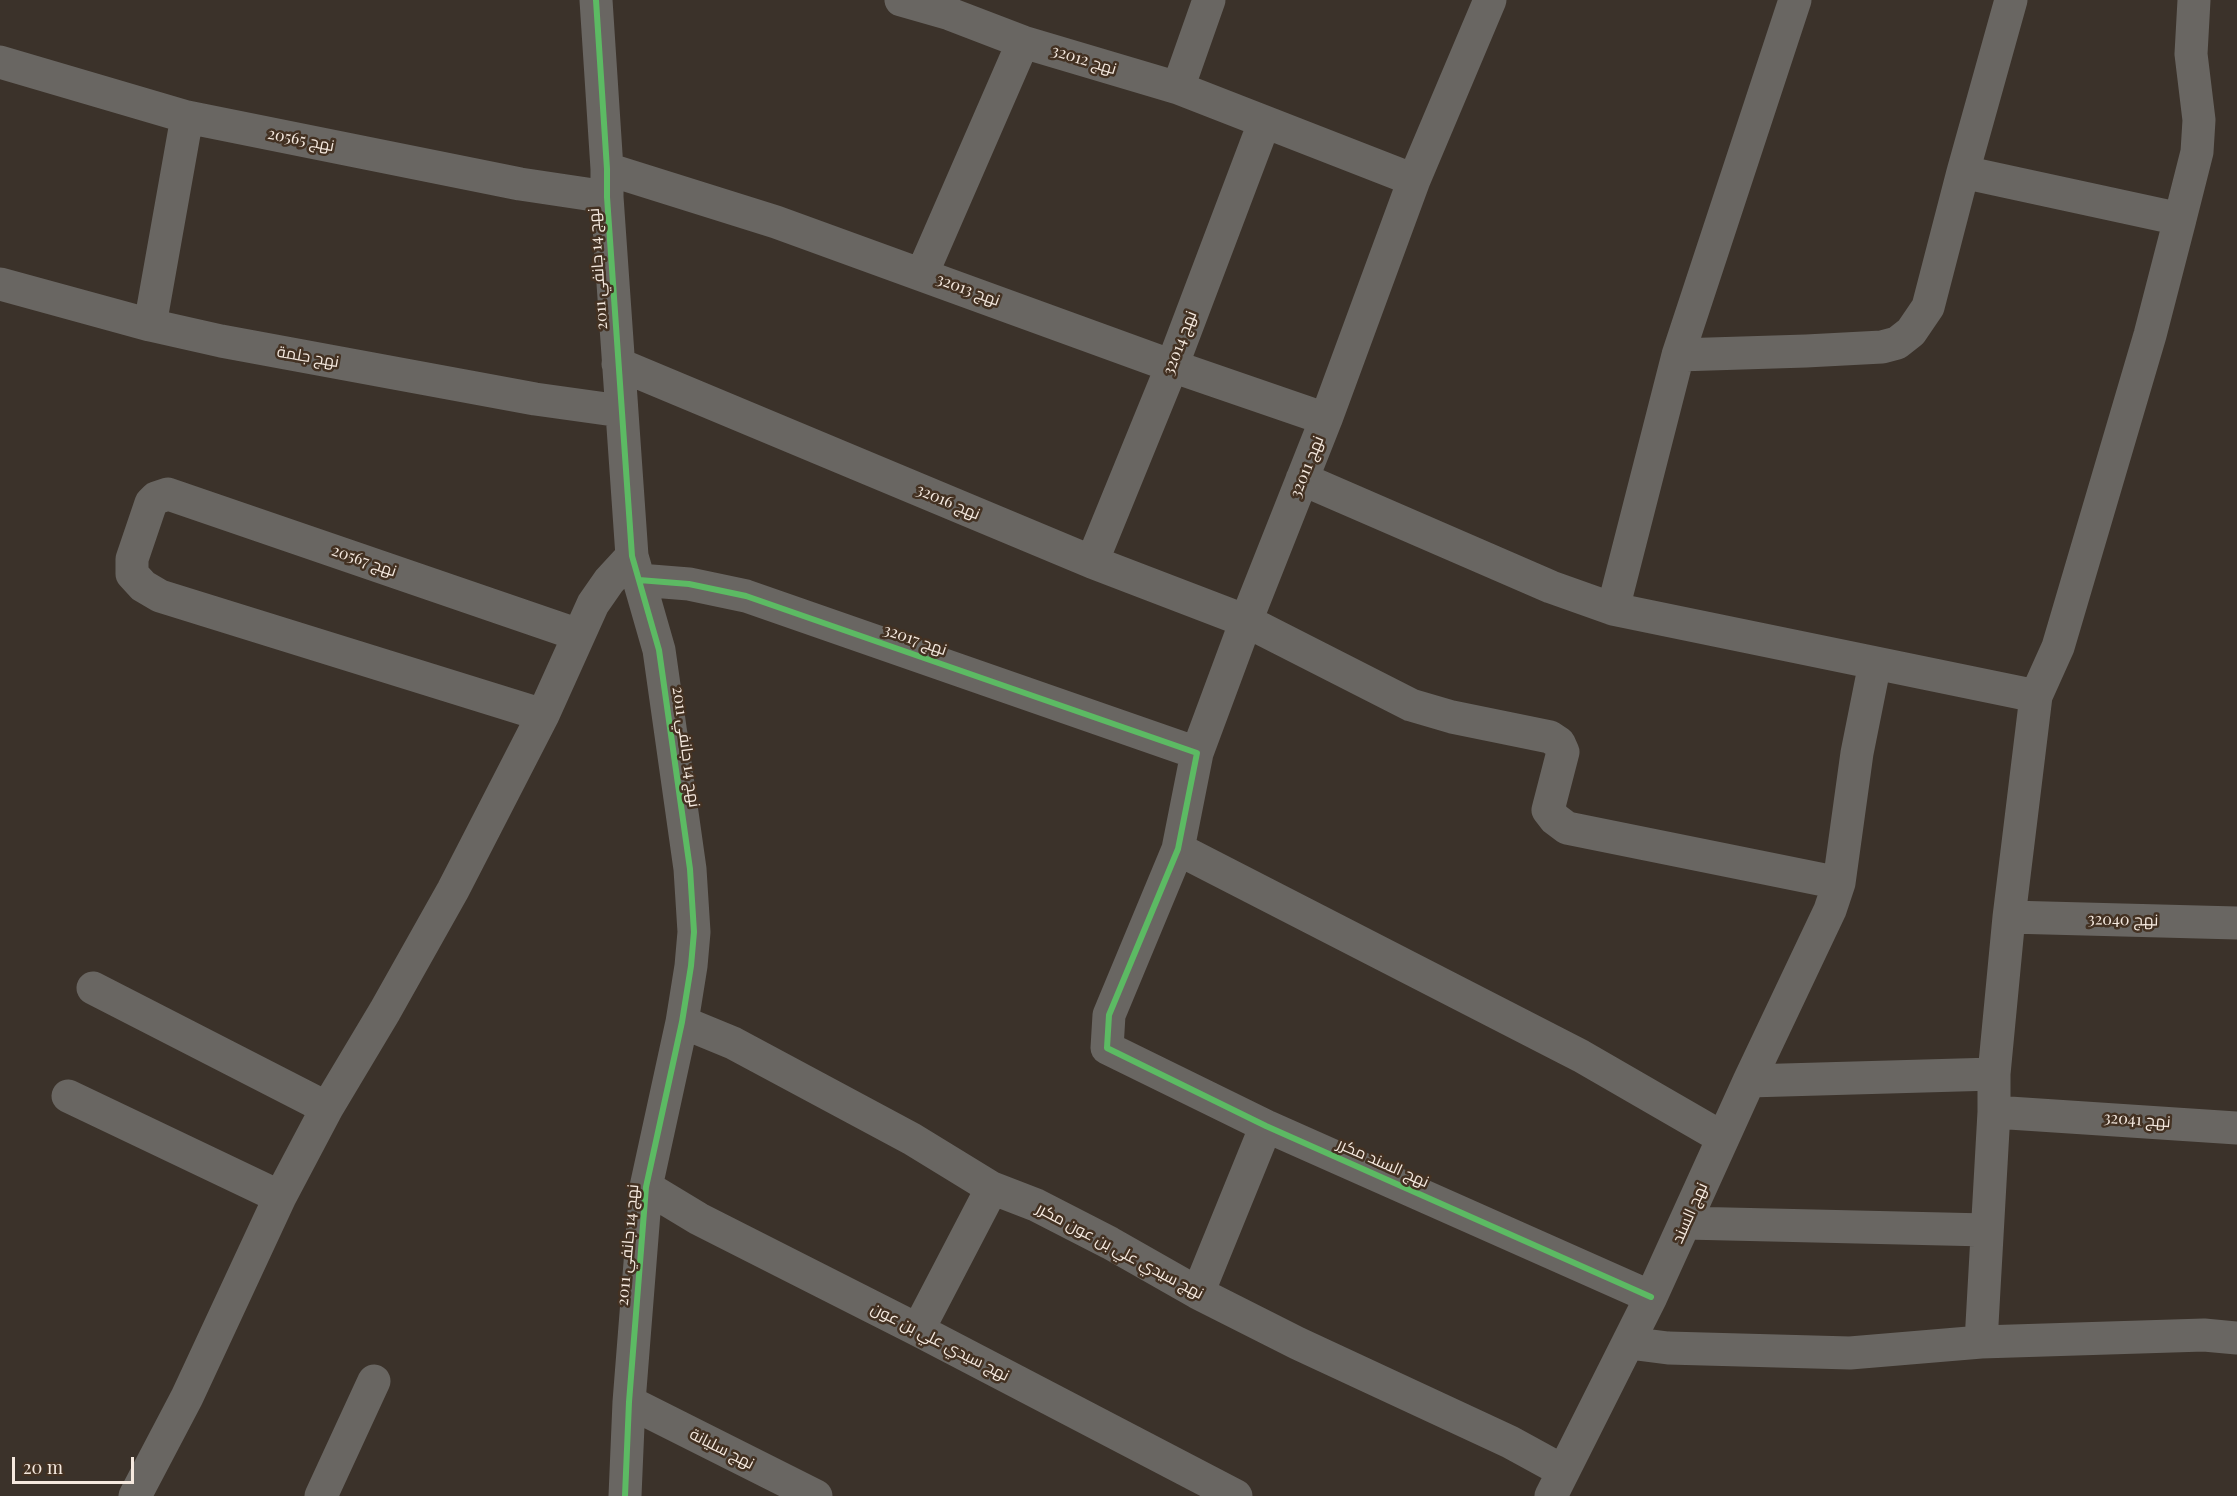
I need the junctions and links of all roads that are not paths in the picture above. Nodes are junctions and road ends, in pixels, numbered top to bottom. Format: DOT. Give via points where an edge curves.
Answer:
graph roads {
  1 [pos="597,0"];
  2 [pos="901,0"];
  3 [pos="1209,0"];
  4 [pos="1490,0"];
  5 [pos="1796,0"];
  6 [pos="2011,0"];
  7 [pos="2194,0"];
  8 [pos="1023,42"];
  9 [pos="0,62"];
  10 [pos="1178,88"];
  11 [pos="187,117"];
  12 [pos="1264,123"];
  13 [pos="1963,172"];
  14 [pos="1414,180"];
  15 [pos="607,183"];
  16 [pos="2180,219"];
  17 [pos="922,274"];
  18 [pos="0,284"];
  19 [pos="150,325"];
  20 [pos="1678,355"];
  21 [pos="618,364"];
  22 [pos="1172,366"];
  23 [pos="621,411"];
  24 [pos="1326,418"];
  25 [pos="1302,479"];
  26 [pos="1092,562"];
  27 [pos="635,568"];
  28 [pos="1613,609"];
  29 [pos="1246,621"];
  30 [pos="579,635"];
  31 [pos="1875,663"];
  32 [pos="2036,696"];
  33 [pos="543,715"];
  34 [pos="1187,749"];
  35 [pos="1178,849"];
  36 [pos="1839,883"];
  37 [pos="2009,917"];
  38 [pos="2237,923"];
  39 [pos="93,988"];
  40 [pos="682,1022"];
  41 [pos="1107,1048"];
  42 [pos="1994,1074"];
  43 [pos="1749,1081"];
  44 [pos="68,1096"];
  45 [pos="327,1108"];
  46 [pos="1994,1112"];
  47 [pos="1266,1126"];
  48 [pos="2237,1128"];
  49 [pos="1724,1138"];
  50 [pos="646,1187"];
  51 [pos="992,1188"];
  52 [pos="280,1197"];
  53 [pos="1685,1223"];
  54 [pos="1987,1230"];
  55 [pos="1198,1293"];
  56 [pos="1651,1297"];
  57 [pos="918,1330"];
  58 [pos="2237,1338"];
  59 [pos="1981,1342"];
  60 [pos="1629,1344"];
  61 [pos="375,1381"];
  62 [pos="629,1402"];
  63 [pos="1557,1483"];
  64 [pos="135,1496"];
  65 [pos="321,1496"];
  66 [pos="625,1496"];
  67 [pos="816,1496"];
  68 [pos="1236,1496"];
  1 -- 15 [label="street, نهج 14 جانفي 2011"];
  2 -- 8 [label="street, نهج 32012"];
  3 -- 10 [label="street"];
  4 -- 14 [label="street, نهج 32011"];
  5 -- 20 [label="street"];
  6 -- 13 [label="street"];
  7 -- 16 [label="street" via="2191,54 2199,120 2197,152"];
  8 -- 10 [label="street, نهج 32012"];
  8 -- 17 [label="street"];
  9 -- 11 [label="street, نهج 20565"];
  10 -- 12 [label="street, نهج 32012"];
  11 -- 15 [label="street, نهج 20565" via="520,184"];
  11 -- 19 [label="street"];
  12 -- 14 [label="street, نهج 32012"];
  12 -- 22 [label="street, نهج 32014"];
  13 -- 16 [label="street"];
  13 -- 20 [label="street" via="1928,308 1911,332 1897,343 1882,347"];
  14 -- 24 [label="street, نهج 32011"];
  15 -- 17 [label="street, نهج 32013" via="776,222"];
  15 -- 21 [label="street, نهج 14 جانفي 2011"];
  16 -- 32 [label="street" via="2058,647"];
  17 -- 22 [label="street, نهج 32013"];
  18 -- 19 [label="street, نهج جلمة"];
  19 -- 23 [label="street, نهج جلمة" via="536,399"];
  20 -- 28 [label="street"];
  21 -- 23 [label="street, نهج 14 جانفي 2011"];
  21 -- 26 [label="street, نهج 32016"];
  22 -- 24 [label="street, نهج 32013"];
  22 -- 26 [label="street, نهج 32014"];
  23 -- 27 [label="street, نهج 14 جانفي 2011"];
  24 -- 25 [label="street, نهج 32011"];
  25 -- 28 [label="street" via="1551,587"];
  25 -- 29 [label="street, نهج 32011"];
  26 -- 29 [label="street, نهج 32016"];
  27 -- 30 [label="street" via="603,588"];
  27 -- 34 [label="street, نهج 32017" via="746,596"];
  27 -- 40 [label="street, نهج 14 جانفي 2011" via="659,650 690,870 694,932"];
  28 -- 31 [label="street"];
  29 -- 34 [label="street, نهج 32011"];
  29 -- 36 [label="street, نهج 32016" via="1411,705 1550,737 1563,752 1548,810 1567,828"];
  30 -- 33 [label="street"];
  30 -- 33 [label="street, نهج 20567" via="168,494 151,503 132,559 132,574 160,596"];
  31 -- 32 [label="street"];
  31 -- 36 [label="street, نهج السند" via="1857,753"];
  32 -- 37 [label="street"];
  33 -- 45 [label="street" via="447,900"];
  34 -- 35 [label="street, نهج 32011"];
  35 -- 41 [label="street, نهج 32011" via="1108,1015"];
  35 -- 49 [label="street" via="1581,1056"];
  36 -- 43 [label="street, نهج السند" via="1824,927"];
  37 -- 38 [label="street, نهج 32040"];
  37 -- 42 [label="street"];
  39 -- 45 [label="street"];
  40 -- 50 [label="street, نهج 14 جانفي 2011"];
  40 -- 51 [label="street, نهج سيدي علي بن عون مكرر" via="733,1043 849,1105"];
  41 -- 47 [label="street, نهج السند مكرر"];
  42 -- 43 [label="street"];
  42 -- 46 [label="street"];
  43 -- 49 [label="street, نهج السند"];
  44 -- 52 [label="street"];
  45 -- 52 [label="street"];
  46 -- 48 [label="street, نهج 32041"];
  46 -- 54 [label="street"];
  47 -- 55 [label="street"];
  47 -- 56 [label="street, نهج السند مكرر"];
  49 -- 53 [label="street, نهج السند"];
  50 -- 57 [label="street, نهج سيدي علي بن عون" via="699,1219"];
  50 -- 62 [label="street, نهج 14 جانفي 2011"];
  51 -- 55 [label="street, نهج سيدي علي بن عون مكرر" via="1036,1205"];
  51 -- 57 [label="street"];
  52 -- 64 [label="street" via="187,1397"];
  53 -- 54 [label="street"];
  53 -- 56 [label="street, نهج السند"];
  54 -- 59 [label="street"];
  55 -- 63 [label="street, نهج سيدي علي بن عون مكرر" via="1510,1442"];
  56 -- 60 [label="street, نهج السند"];
  57 -- 68 [label="street, نهج سيدي علي بن عون"];
  58 -- 59 [label="street" via="2204,1335"];
  59 -- 60 [label="street" via="1850,1353"];
  60 -- 63 [label="street, نهج السند"];
  61 -- 65 [label="street"];
  62 -- 66 [label="street, نهج 14 جانفي 2011"];
  62 -- 67 [label="street, نهج سليانة"];
}
